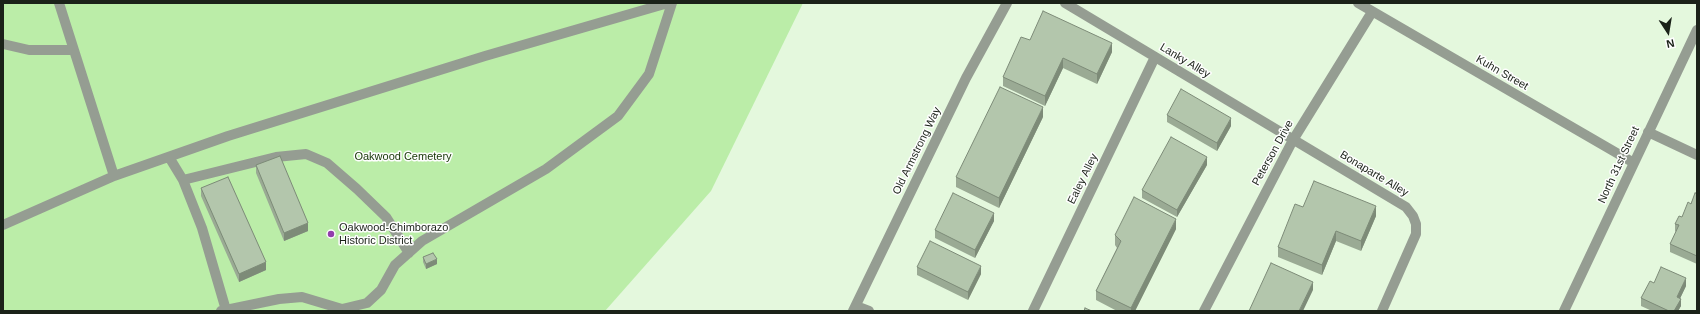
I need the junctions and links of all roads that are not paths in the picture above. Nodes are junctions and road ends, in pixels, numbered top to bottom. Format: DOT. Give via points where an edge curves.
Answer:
graph roads {
  1 [pos="59,3"];
  2 [pos="668,3"];
  3 [pos="672,3"];
  4 [pos="1007,3"];
  5 [pos="1065,3"];
  6 [pos="1358,3"];
  7 [pos="1372,12"];
  8 [pos="1697,30"];
  9 [pos="3,44"];
  10 [pos="73,50"];
  11 [pos="1155,57"];
  12 [pos="1648,132"];
  13 [pos="1293,140"];
  14 [pos="1697,155"];
  15 [pos="169,156"];
  16 [pos="1634,163"];
  17 [pos="114,176"];
  18 [pos="183,180"];
  19 [pos="3,224"];
  20 [pos="409,253"];
  21 [pos="855,308"];
  22 [pos="224,310"];
  23 [pos="869,311"];
  24 [pos="1033,311"];
  25 [pos="1204,311"];
  26 [pos="1382,311"];
  27 [pos="1564,311"];
  1 -- 10 [label="street"];
  2 -- 15 [label="street" via="485,56"];
  3 -- 20 [label="street" via="649,74 618,116 546,169 422,241"];
  4 -- 21 [label="street, Old Armstrong Way" via="966,78"];
  5 -- 11 [label="street, Lanky Alley"];
  6 -- 7 [label="street, Kuhn Street"];
  7 -- 13 [label="street, Peterson Drive"];
  7 -- 16 [label="street, Kuhn Street"];
  8 -- 12 [label="street, North 31st Street"];
  9 -- 10 [label="street" via="29,50"];
  10 -- 17 [label="street"];
  11 -- 13 [label="street, Lanky Alley"];
  11 -- 24 [label="street, Ealey Alley"];
  12 -- 14 [label="street"];
  12 -- 16 [label="street, North 31st Street"];
  13 -- 25 [label="street, Peterson Drive"];
  13 -- 26 [label="street, Bonaparte Alley" via="1406,207 1413,216 1416,224 1414,239"];
  15 -- 17 [label="street"];
  15 -- 18 [label="street"];
  16 -- 27 [label="street, North 31st Street"];
  17 -- 19 [label="street"];
  18 -- 20 [label="street" via="276,157 306,154 327,163 357,189 386,217"];
  18 -- 22 [label="street" via="202,228"];
  20 -- 22 [label="street" via="396,265 381,290 367,303 342,309 302,297"];
  21 -- 23 [label="street"];
}
